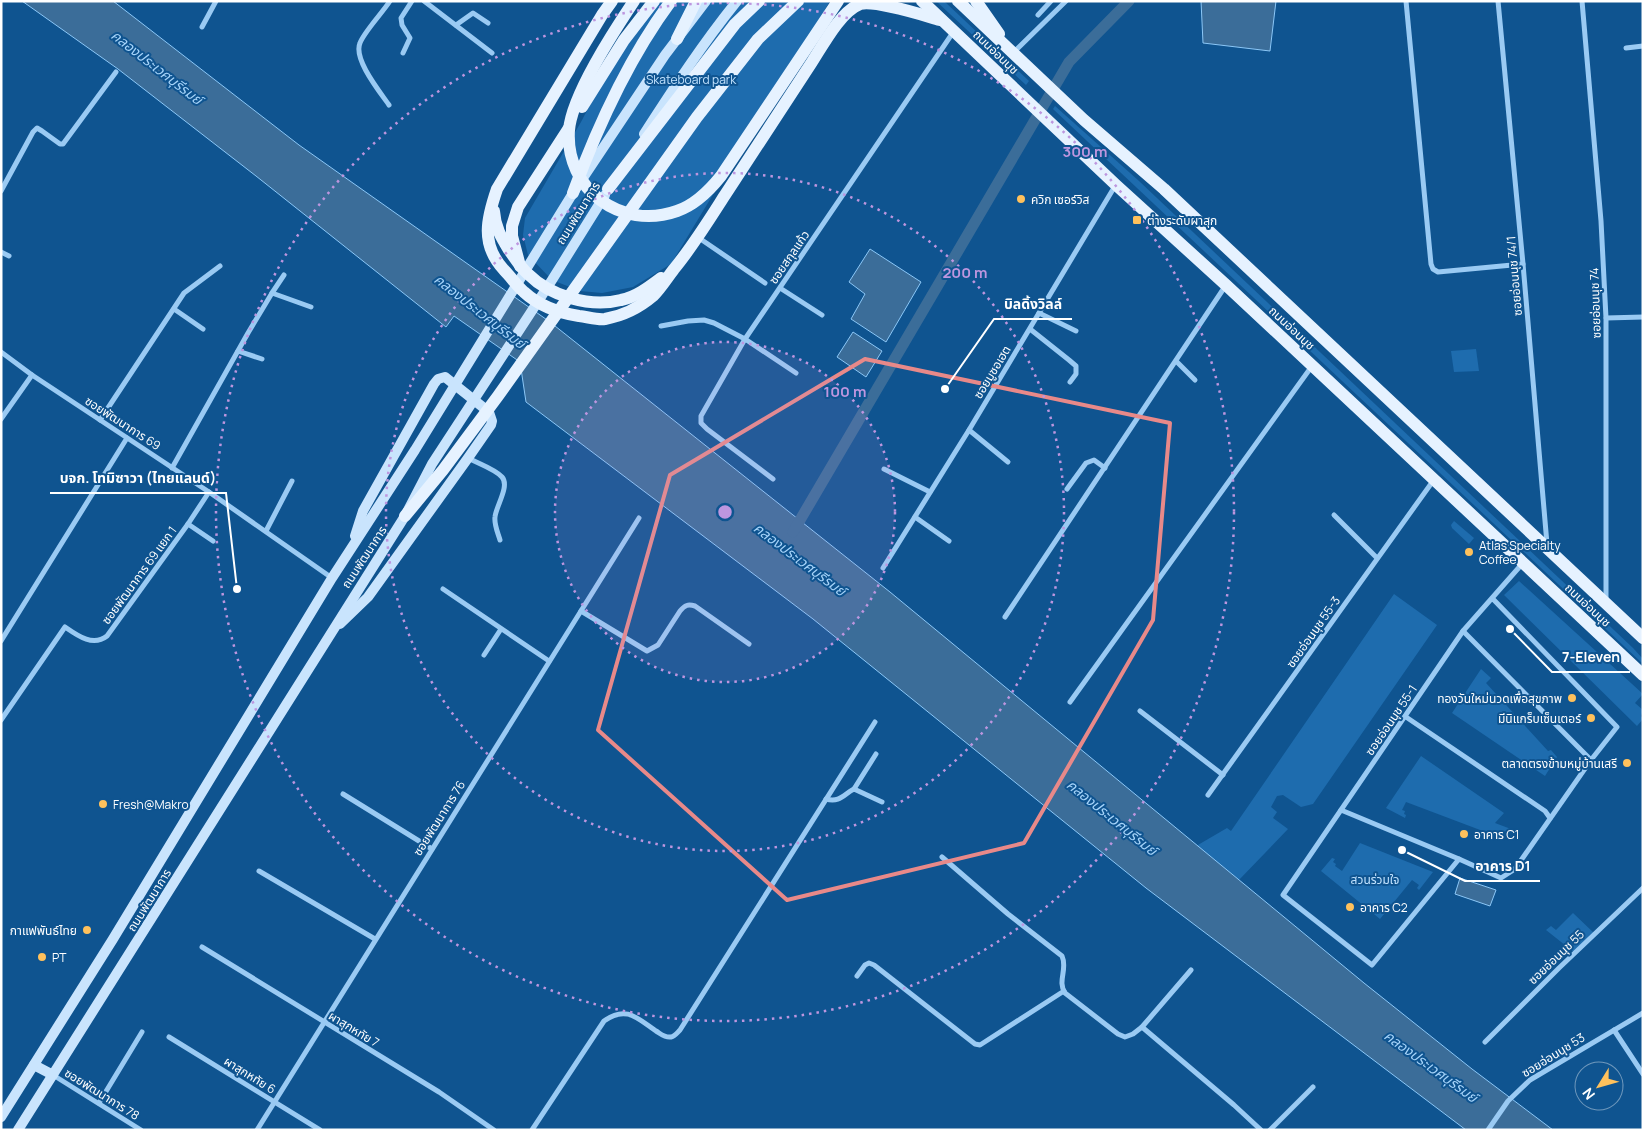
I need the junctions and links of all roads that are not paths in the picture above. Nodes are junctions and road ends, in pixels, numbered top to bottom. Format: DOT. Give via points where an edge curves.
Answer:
graph roads {
  1 [pos="216,1"];
  2 [pos="390,1"];
  3 [pos="412,1"];
  4 [pos="424,1"];
  5 [pos="612,1"];
  6 [pos="634,1"];
  7 [pos="654,1"];
  8 [pos="671,1"];
  9 [pos="696,1"];
  10 [pos="706,1"];
  11 [pos="737,1"];
  12 [pos="759,1"];
  13 [pos="798,1"];
  14 [pos="838,1"];
  15 [pos="922,1"];
  16 [pos="958,1"];
  17 [pos="976,1"];
  18 [pos="1051,1"];
  19 [pos="1066,1"];
  20 [pos="1406,1"];
  21 [pos="1498,1"];
  22 [pos="1582,1"];
  23 [pos="1038,15"];
  24 [pos="943,20"];
  25 [pos="488,23"];
  26 [pos="456,25"];
  27 [pos="202,26"];
  28 [pos="954,31"];
  29 [pos="677,39"];
  30 [pos="1643,46"];
  31 [pos="1626,48"];
  32 [pos="1012,52"];
  33 [pos="403,53"];
  34 [pos="492,53"];
  35 [pos="116,72"];
  36 [pos="389,105"];
  37 [pos="1116,185"];
  38 [pos="497,188"];
  39 [pos="608,188"];
  40 [pos="1,191"];
  41 [pos="570,197"];
  42 [pos="698,237"];
  43 [pos="1,252"];
  44 [pos="9,256"];
  45 [pos="1523,264"];
  46 [pos="220,266"];
  47 [pos="520,266"];
  48 [pos="674,270"];
  49 [pos="284,274"];
  50 [pos="765,283"];
  51 [pos="1226,285"];
  52 [pos="780,288"];
  53 [pos="272,294"];
  54 [pos="310,307"];
  55 [pos="174,309"];
  56 [pos="1039,313"];
  57 [pos="822,315"];
  58 [pos="1643,316"];
  59 [pos="1606,318"];
  60 [pos="661,326"];
  61 [pos="1030,328"];
  62 [pos="203,329"];
  63 [pos="1076,331"];
  64 [pos="745,339"];
  65 [pos="238,351"];
  66 [pos="1,352"];
  67 [pos="262,359"];
  68 [pos="1176,361"];
  69 [pos="1312,366"];
  70 [pos="796,373"];
  71 [pos="32,375"];
  72 [pos="1195,380"];
  73 [pos="1070,382"];
  74 [pos="1,419"];
  75 [pos="100,420"];
  76 [pos="969,430"];
  77 [pos="128,438"];
  78 [pos="468,458"];
  79 [pos="1008,462"];
  80 [pos="438,467"];
  81 [pos="172,468"];
  82 [pos="1105,468"];
  83 [pos="884,469"];
  84 [pos="773,479"];
  85 [pos="1434,480"];
  86 [pos="292,481"];
  87 [pos="1067,489"];
  88 [pos="209,492"];
  89 [pos="930,492"];
  90 [pos="1334,515"];
  91 [pos="406,516"];
  92 [pos="915,517"];
  93 [pos="639,518"];
  94 [pos="188,524"];
  95 [pos="266,531"];
  96 [pos="500,540"];
  97 [pos="949,540"];
  98 [pos="213,541"];
  99 [pos="1547,548"];
  100 [pos="351,549"];
  101 [pos="1377,558"];
  102 [pos="1523,563"];
  103 [pos="883,568"];
  104 [pos="332,578"];
  105 [pos="443,589"];
  106 [pos="1492,598"];
  107 [pos="1606,604"];
  108 [pos="581,611"];
  109 [pos="1005,617"];
  110 [pos="502,629"];
  111 [pos="331,631"];
  112 [pos="1463,631"];
  113 [pos="1643,638"];
  114 [pos="1,642"];
  115 [pos="750,644"];
  116 [pos="484,656"];
  117 [pos="549,661"];
  118 [pos="1643,675"];
  119 [pos="1070,702"];
  120 [pos="1140,711"];
  121 [pos="1406,717"];
  122 [pos="1,720"];
  123 [pos="875,722"];
  124 [pos="876,754"];
  125 [pos="1591,760"];
  126 [pos="1223,775"];
  127 [pos="854,789"];
  128 [pos="343,794"];
  129 [pos="1208,795"];
  130 [pos="826,799"];
  131 [pos="882,802"];
  132 [pos="1341,810"];
  133 [pos="1550,818"];
  134 [pos="432,849"];
  135 [pos="942,856"];
  136 [pos="1459,859"];
  137 [pos="259,871"];
  138 [pos="1643,888"];
  139 [pos="375,939"];
  140 [pos="202,947"];
  141 [pos="1191,970"];
  142 [pos="857,976"];
  143 [pos="1064,991"];
  144 [pos="1643,1013"];
  145 [pos="324,1022"];
  146 [pos="1142,1027"];
  147 [pos="1614,1030"];
  148 [pos="142,1032"];
  149 [pos="169,1037"];
  150 [pos="1485,1042"];
  151 [pos="34,1065"];
  152 [pos="1643,1074"];
  153 [pos="53,1075"];
  154 [pos="1313,1087"];
  155 [pos="274,1102"];
  156 [pos="99,1103"];
  157 [pos="1,1117"];
  158 [pos="18,1130"];
  159 [pos="141,1130"];
  160 [pos="256,1130"];
  161 [pos="320,1130"];
  162 [pos="494,1130"];
  163 [pos="532,1130"];
  164 [pos="1261,1130"];
  165 [pos="1270,1130"];
  166 [pos="1488,1130"];
  1 -- 27 [label="street"];
  2 -- 36 [label="street" via="360,42 358,51 362,63"];
  3 -- 33 [label="street" via="401,18 410,38"];
  4 -- 26 [label="street"];
  5 -- 38 [label="main road"];
  6 -- 14 [label="main road" via="588,78 572,118 570,142 572,160 579,176 593,194 618,210 638,216 655,216 687,207 712,187"];
  7 -- 47 [label="main road" via="624,40 518,207 512,236"];
  8 -- 41 [label="main road" via="650,29 612,98"];
  9 -- 29 [label="main road"];
  10 -- 29 [label="main road, ถนนพัฒนาการ"];
  11 -- 39 [label="main road, ถนนพัฒนาการ" via="683,74"];
  12 -- 39 [label="main road" via="735,24"];
  13 -- 80 [label="main road" via="758,39 697,118 498,396"];
  15 -- 24 [label="main road, ถนนอ่อนนุช"];
  16 -- 32 [label="main road, ถนนอ่อนนุช"];
  17 -- 32 [label="main road"];
  18 -- 23 [label="street"];
  19 -- 32 [label="street"];
  20 -- 45 [label="street" via="1433,269 1438,272"];
  21 -- 45 [label="street, ซอยอ่อนนุช 74/1"];
  22 -- 59 [label="street, ซอยอ่อนนุช 74"];
  24 -- 28 [label="main road, ถนนอ่อนนุช"];
  24 -- 42 [label="main road" via="870,2 859,4 848,12"];
  25 -- 26 [label="street" via="473,13"];
  26 -- 34 [label="street"];
  28 -- 37 [label="main road, ถนนอ่อนนุช"];
  28 -- 52 [label="street, ซอยสกุลแก้ว"];
  29 -- 41 [label="main road, ถนนพัฒนาการ"];
  30 -- 31 [label="street"];
  32 -- 99 [label="main road, ถนนอ่อนนุช" via="1164,189"];
  35 -- 40 [label="street" via="63,144 36,128"];
  37 -- 51 [label="main road, ถนนอ่อนนุช"];
  37 -- 56 [label="street, ซอยมูซอเฮต"];
  38 -- 47 [label="main road" via="496,225"];
  38 -- 48 [label="main road" via="488,216 491,248 498,264 525,293 544,305 562,313 605,319 629,312 643,303"];
  39 -- 80 [label="main road, ถนนพัฒนาการ"];
  41 -- 100 [label="main road, ถนนพัฒนาการ"];
  42 -- 48 [label="main road"];
  42 -- 50 [label="street"];
  43 -- 44 [label="street"];
  45 -- 99 [label="street, ซอยอ่อนนุช 74/1"];
  46 -- 55 [label="street" via="184,293"];
  47 -- 48 [label="main road" via="550,290 594,302 633,296"];
  49 -- 53 [label="street"];
  51 -- 68 [label="street"];
  51 -- 69 [label="main road, ถนนอ่อนนุช"];
  52 -- 57 [label="street"];
  52 -- 64 [label="street, ซอยสกุลแก้ว"];
  53 -- 54 [label="street"];
  53 -- 65 [label="street"];
  55 -- 62 [label="street"];
  55 -- 75 [label="street"];
  56 -- 61 [label="street, ซอยมูซอเฮต"];
  56 -- 63 [label="street"];
  58 -- 59 [label="street"];
  59 -- 107 [label="street, ซอยอ่อนนุช 74"];
  60 -- 64 [label="street" via="704,320"];
  61 -- 73 [label="street" via="1076,366 1076,374"];
  61 -- 76 [label="street, ซอยมูซอเฮต"];
  64 -- 70 [label="street"];
  64 -- 84 [label="street, ซอยสกุลแก้ว" via="701,416 701,423"];
  65 -- 67 [label="street"];
  65 -- 81 [label="street"];
  66 -- 71 [label="street, ซอยพัฒนาการ 69"];
  68 -- 72 [label="street"];
  68 -- 82 [label="street"];
  69 -- 85 [label="main road, ถนนอ่อนนุช"];
  69 -- 119 [label="street"];
  71 -- 74 [label="street"];
  71 -- 75 [label="street, ซอยพัฒนาการ 69"];
  75 -- 77 [label="street, ซอยพัฒนาการ 69"];
  76 -- 79 [label="street"];
  76 -- 89 [label="street, ซอยมูซอเฮต"];
  77 -- 81 [label="street, ซอยพัฒนาการ 69"];
  77 -- 114 [label="street"];
  78 -- 96 [label="street" via="504,479 506,486 494,518"];
  78 -- 100 [label="main road" via="492,421 483,406 445,377 434,384 363,511"];
  78 -- 111 [label="main road" via="368,597"];
  80 -- 91 [label="main road"];
  81 -- 88 [label="street, ซอยพัฒนาการ 69"];
  82 -- 87 [label="street" via="1094,460 1086,463"];
  82 -- 109 [label="street"];
  83 -- 89 [label="street"];
  85 -- 101 [label="street, ซอยอ่อนนุช 55-3"];
  85 -- 102 [label="main road, ถนนอ่อนนุช"];
  86 -- 95 [label="street"];
  88 -- 94 [label="street, ซอยพัฒนาการ 69 แยก 1"];
  88 -- 95 [label="street, ซอยพัฒนาการ 69"];
  89 -- 92 [label="street, ซอยมูซอเฮต"];
  90 -- 101 [label="street"];
  91 -- 111 [label="main road, ถนนพัฒนาการ"];
  92 -- 97 [label="street"];
  92 -- 103 [label="street, ซอยมูซอเฮต"];
  93 -- 108 [label="street, ซอยพัฒนาการ 76"];
  94 -- 98 [label="street"];
  94 -- 122 [label="street, ซอยพัฒนาการ 69 แยก 1" via="107,636 92,641 65,628"];
  95 -- 104 [label="street, ซอยพัฒนาการ 69"];
  99 -- 107 [label="main road, ถนนอ่อนนุช"];
  100 -- 104 [label="main road, ถนนพัฒนาการ"];
  101 -- 126 [label="street, ซอยอ่อนนุช 55-3"];
  102 -- 106 [label="street, ซอยอ่อนนุช 55-1"];
  102 -- 118 [label="main road, ถนนอ่อนนุช"];
  104 -- 151 [label="main road, ถนนพัฒนาการ"];
  105 -- 110 [label="street"];
  106 -- 112 [label="street, ซอยอ่อนนุช 55-1"];
  106 -- 125 [label="street" via="1617,727"];
  107 -- 113 [label="main road, ถนนอ่อนนุช"];
  108 -- 115 [label="street" via="647,651 658,645 680,611 690,604"];
  108 -- 117 [label="street, ซอยพัฒนาการ 76"];
  110 -- 116 [label="street"];
  110 -- 117 [label="street"];
  111 -- 153 [label="main road, ถนนพัฒนาการ"];
  112 -- 121 [label="street, ซอยอ่อนนุช 55-1"];
  112 -- 125 [label="street"];
  117 -- 134 [label="street, ซอยพัฒนาการ 76"];
  120 -- 126 [label="street"];
  121 -- 132 [label="street, ซอยอ่อนนุช 55-1"];
  121 -- 133 [label="street"];
  123 -- 130 [label="street"];
  124 -- 127 [label="street"];
  125 -- 133 [label="street"];
  126 -- 129 [label="street, ซอยอ่อนนุช 55-3"];
  127 -- 130 [label="street" via="842,799"];
  127 -- 131 [label="street"];
  128 -- 134 [label="street"];
  130 -- 163 [label="street" via="680,1030 670,1038 632,1015 620,1013 604,1020"];
  132 -- 136 [label="street"];
  132 -- 136 [label="street, ซอยอ่อนนุช 55-1" via="1283,895 1372,964"];
  133 -- 136 [label="street" via="1515,869 1500,878"];
  134 -- 139 [label="street, ซอยพัฒนาการ 76"];
  135 -- 143 [label="street" via="1062,956"];
  137 -- 139 [label="street"];
  138 -- 150 [label="street, ซอยอ่อนนุช 55"];
  139 -- 145 [label="street, ซอยพัฒนาการ 76"];
  140 -- 145 [label="street, ผาสุกหทัย 7"];
  141 -- 146 [label="street"];
  142 -- 143 [label="street" via="869,963 980,1046"];
  143 -- 146 [label="street" via="1118,1034 1126,1037"];
  144 -- 147 [label="street, ซอยอ่อนนุช 53"];
  145 -- 155 [label="street, ซอยพัฒนาการ 76"];
  145 -- 162 [label="street, ผาสุกหทัย 7" via="439,1092"];
  146 -- 164 [label="street"];
  147 -- 152 [label="street"];
  147 -- 166 [label="street, ซอยอ่อนนุช 53" via="1530,1080 1508,1101"];
  148 -- 156 [label="street"];
  149 -- 155 [label="street, ผาสุกหทัย 6"];
  151 -- 153 [label="main road"];
  151 -- 157 [label="main road, ถนนพัฒนาการ"];
  153 -- 156 [label="street, ซอยพัฒนาการ 78"];
  153 -- 158 [label="main road, ถนนพัฒนาการ"];
  154 -- 165 [label="street"];
  155 -- 160 [label="street, ซอยพัฒนาการ 76"];
  155 -- 161 [label="street, ผาสุกหทัย 6"];
  156 -- 159 [label="street, ซอยพัฒนาการ 78"];
}
